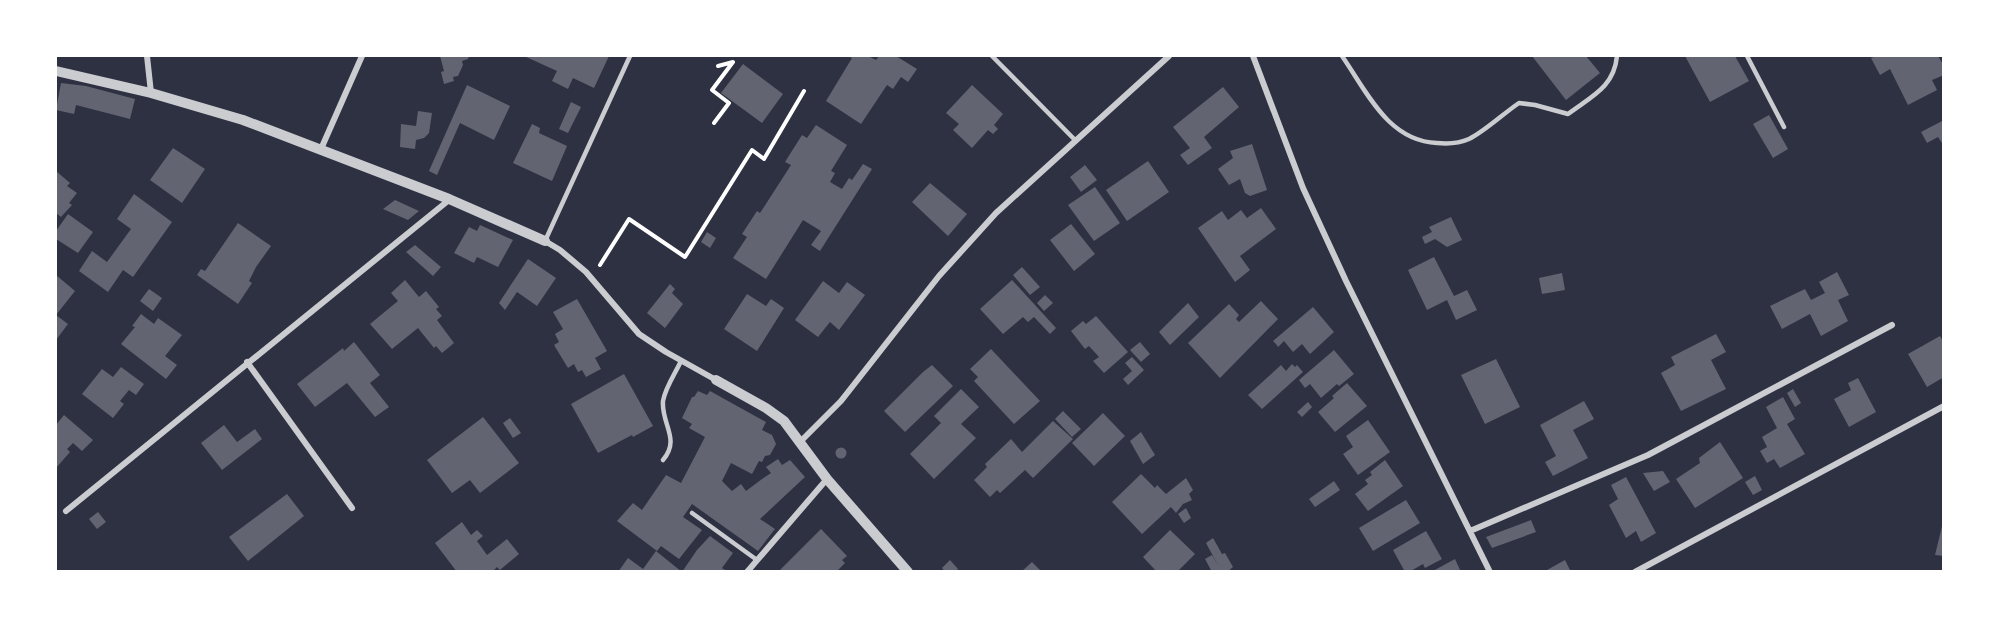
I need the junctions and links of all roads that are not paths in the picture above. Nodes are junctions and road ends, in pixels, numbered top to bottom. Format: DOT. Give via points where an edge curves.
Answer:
graph roads {
  1 [pos="147,56"];
  2 [pos="362,56"];
  3 [pos="630,56"];
  4 [pos="992,56"];
  5 [pos="1169,56"];
  6 [pos="1253,56"];
  7 [pos="1342,56"];
  8 [pos="1617,56"];
  9 [pos="1747,56"];
  10 [pos="56,71"];
  11 [pos="151,93"];
  12 [pos="1784,127"];
  13 [pos="1076,141"];
  14 [pos="321,149"];
  15 [pos="449,199"];
  16 [pos="545,241"];
  17 [pos="1892,325"];
  18 [pos="681,361"];
  19 [pos="247,362"];
  20 [pos="716,380"];
  21 [pos="1944,406"];
  22 [pos="800,442"];
  23 [pos="663,460"];
  24 [pos="827,479"];
  25 [pos="352,508"];
  26 [pos="66,510"];
  27 [pos="692,513"];
  28 [pos="1470,531"];
  29 [pos="757,560"];
  30 [pos="747,572"];
  31 [pos="908,572"];
  32 [pos="1490,572"];
  33 [pos="1635,572"];
  1 -- 11 [label="street"];
  2 -- 14 [label="street"];
  3 -- 16 [label="lane"];
  4 -- 13 [label="lane"];
  5 -- 13 [label="street"];
  6 -- 28 [label="street" via="1303,188"];
  7 -- 8 [label="lane" via="1384,119 1426,143 1448,144 1469,139 1518,103 1568,114 1609,83"];
  9 -- 12 [label="lane"];
  10 -- 11 [label="street"];
  11 -- 14 [label="street" via="243,120"];
  13 -- 22 [label="street" via="989,220 939,276 841,401"];
  14 -- 15 [label="street"];
  15 -- 16 [label="street"];
  15 -- 19 [label="street"];
  16 -- 18 [label="street" via="586,272 639,333"];
  17 -- 28 [label="street" via="1648,455"];
  18 -- 20 [label="street"];
  18 -- 23 [label="lane" via="663,399 672,441"];
  19 -- 25 [label="street"];
  19 -- 26 [label="street"];
  20 -- 22 [label="street" via="784,421"];
  21 -- 33 [label="street"];
  22 -- 24 [label="street"];
  24 -- 29 [label="street"];
  24 -- 31 [label="street"];
  27 -- 29 [label="lane"];
  28 -- 32 [label="street"];
  29 -- 30 [label="street"];
}
